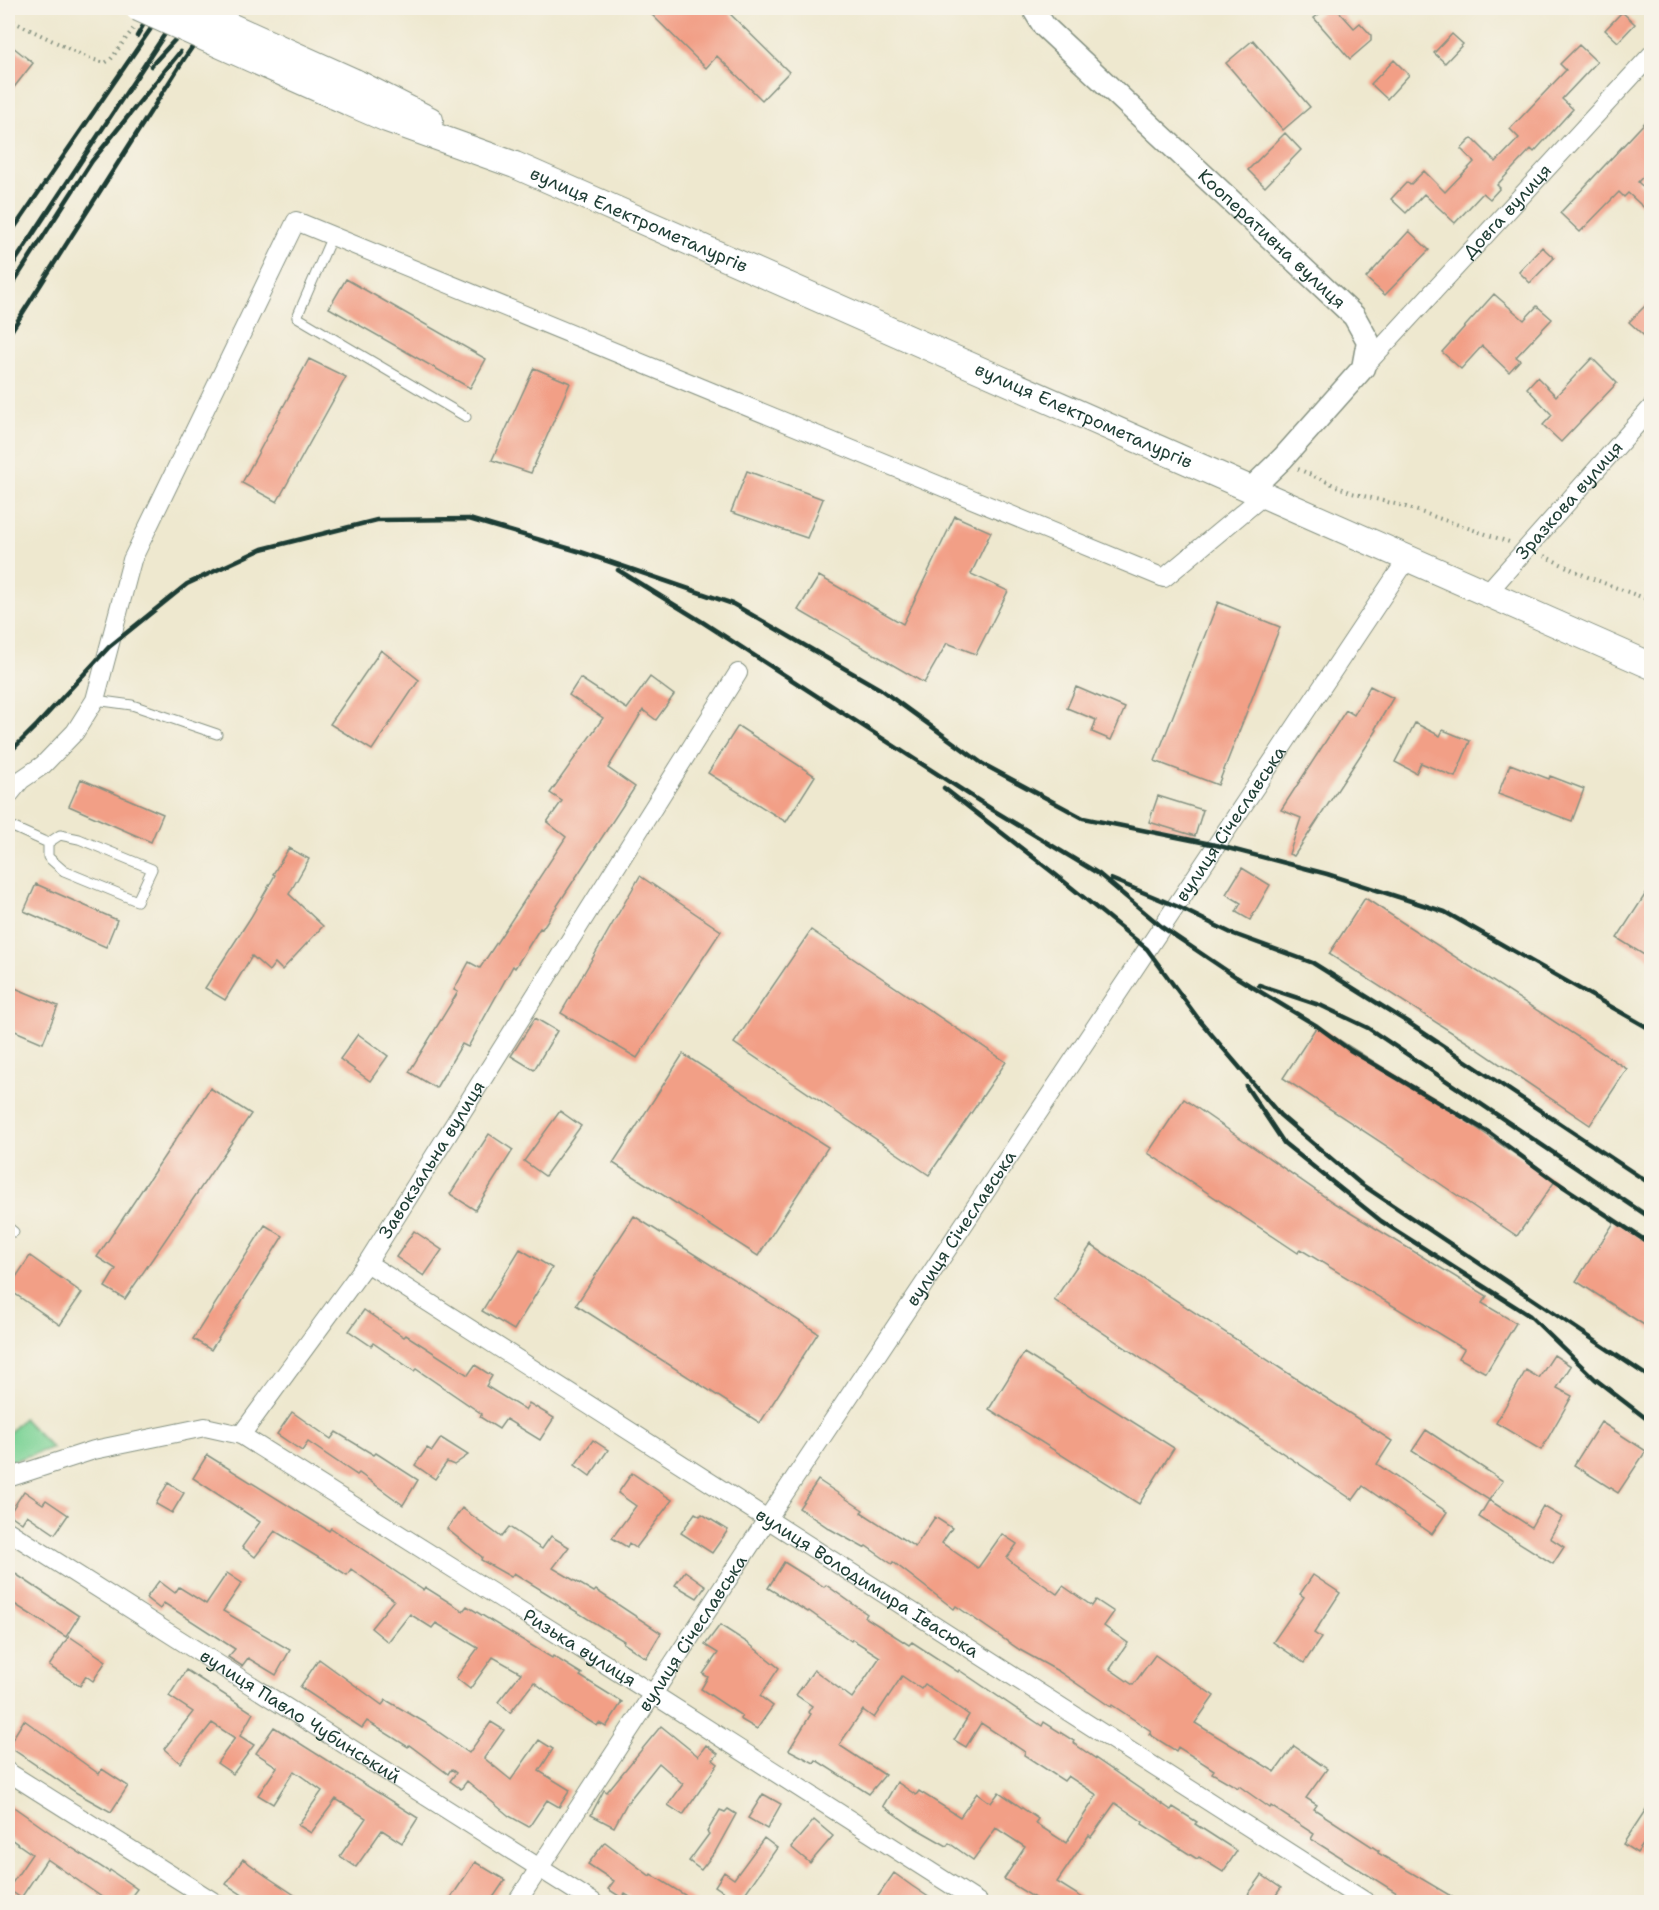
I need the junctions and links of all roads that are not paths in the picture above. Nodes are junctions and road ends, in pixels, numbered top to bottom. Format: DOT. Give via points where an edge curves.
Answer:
graph roads {
  1 [pos="190,8"];
  2 [pos="1033,8"];
  3 [pos="136,16"];
  4 [pos="1652,54"];
  5 [pos="352,92"];
  6 [pos="332,236"];
  7 [pos="1363,368"];
  8 [pos="1652,407"];
  9 [pos="466,417"];
  10 [pos="1257,493"];
  11 [pos="1408,558"];
  12 [pos="1487,593"];
  13 [pos="1652,666"];
  14 [pos="738,672"];
  15 [pos="94,700"];
  16 [pos="217,734"];
  17 [pos="8,796"];
  18 [pos="8,825"];
  19 [pos="48,843"];
  20 [pos="367,1263"];
  21 [pos="241,1435"];
  22 [pos="8,1478"];
  23 [pos="768,1518"];
  24 [pos="8,1531"];
  25 [pos="653,1694"];
  26 [pos="8,1772"];
  27 [pos="540,1869"];
  28 [pos="214,1902"];
  29 [pos="517,1902"];
  30 [pos="593,1902"];
  31 [pos="978,1902"];
  32 [pos="1366,1902"];
  1 -- 5 [label="main road, bridge"];
  2 -- 7 [label="street, Кооперативна вулиця" via="1044,26 1354,316 1368,341"];
  3 -- 5 [label="main road, bridge"];
  4 -- 7 [label="street, Довга вулиця"];
  5 -- 10 [label="main road, вулиця Електрометалургів" via="387,118 515,165"];
  6 -- 9 [label="lane" via="297,317"];
  6 -- 10 [label="street" via="1164,578"];
  6 -- 15 [label="street" via="296,221 132,560"];
  7 -- 10 [label="street"];
  8 -- 12 [label="street, Зразкова вулиця"];
  10 -- 11 [label="main road, вулиця Електрометалургів"];
  11 -- 12 [label="main road, вулиця Електрометалургів"];
  11 -- 23 [label="street, вулиця Січеславська"];
  12 -- 13 [label="main road, вулиця Електрометалургів"];
  14 -- 20 [label="street, Завокзальна вулиця"];
  15 -- 16 [label="lane" via="132,705"];
  15 -- 17 [label="street" via="75,732"];
  18 -- 19 [label="lane"];
  19 -- 19 [label="lane" via="48,857 64,872 137,901 152,869 80,839 60,835"];
  20 -- 21 [label="street, Завокзальна вулиця"];
  20 -- 23 [label="street, вулиця Володимира Івасюка"];
  21 -- 22 [label="street" via="205,1426 94,1450"];
  21 -- 25 [label="street, Ризька вулиця"];
  23 -- 25 [label="street, вулиця Січеславська"];
  23 -- 32 [label="street, вулиця Володимира Івасюка"];
  24 -- 27 [label="street, вулиця Павло Чубинський"];
  25 -- 27 [label="street, вулиця Січеславська"];
  25 -- 31 [label="street, Ризька вулиця"];
  26 -- 28 [label="street"];
  27 -- 29 [label="street, вулиця Січеславська"];
  27 -- 30 [label="street, вулиця Павло Чубинський"];
}
